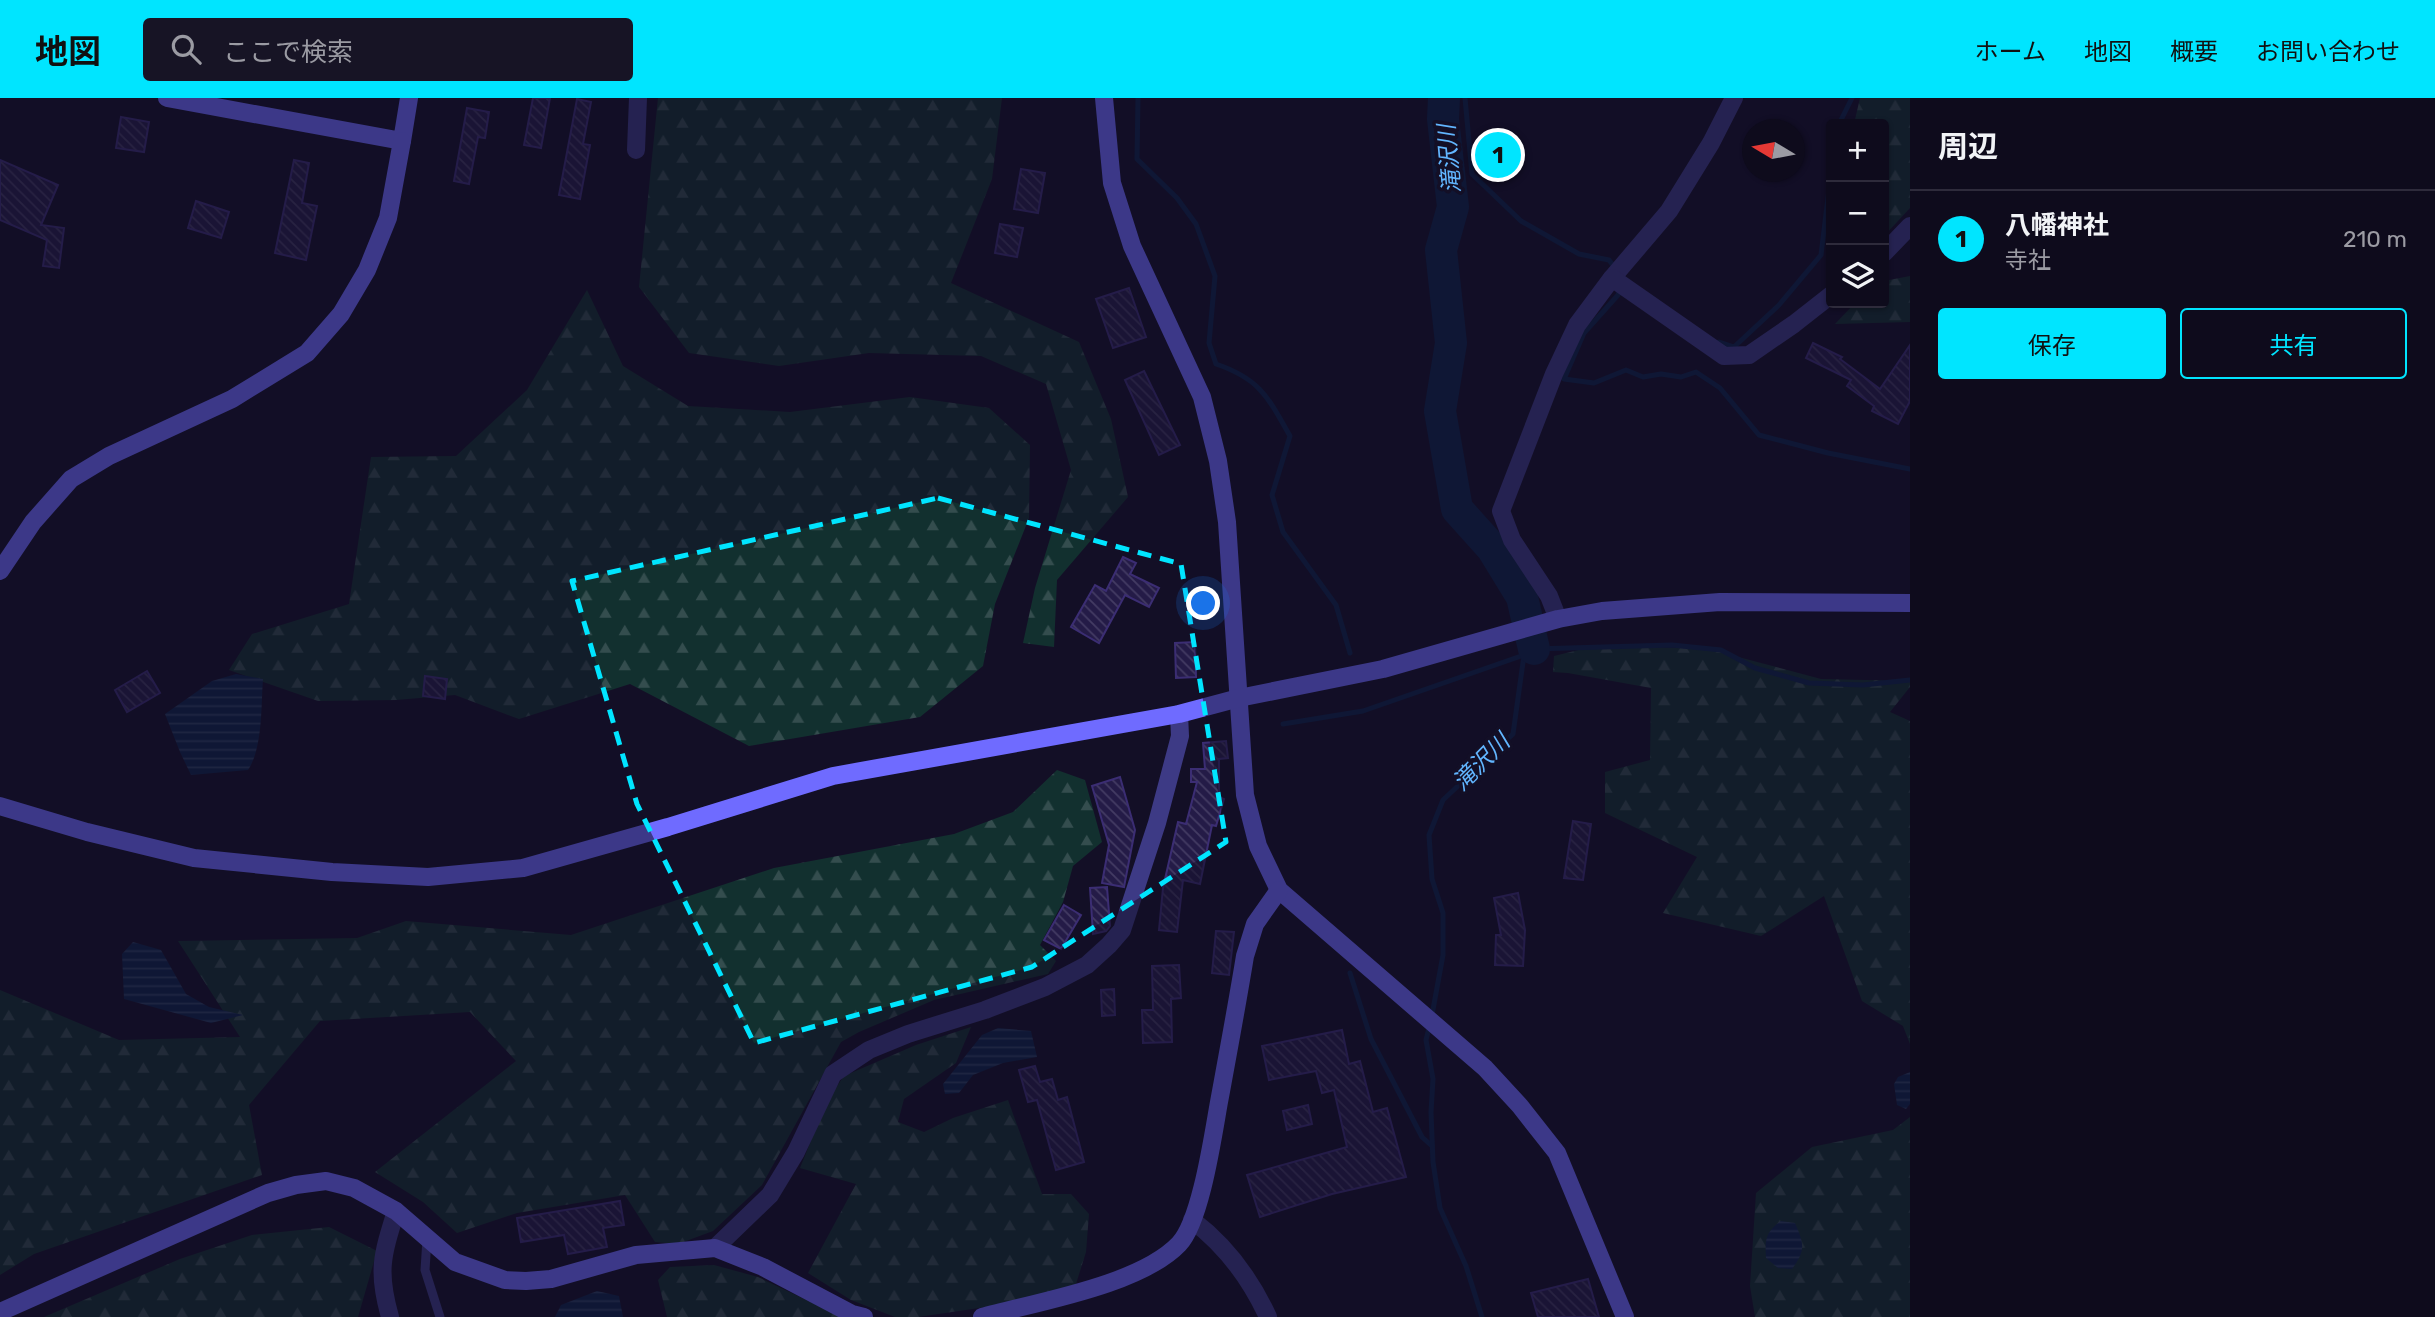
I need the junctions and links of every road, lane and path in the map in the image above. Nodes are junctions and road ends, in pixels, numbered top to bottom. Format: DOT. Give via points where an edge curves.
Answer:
graph roads {
  1 [pos="167,98"];
  2 [pos="409,98"];
  3 [pos="638,98"];
  4 [pos="1104,98"];
  5 [pos="1734,98"];
  6 [pos="402,141"];
  7 [pos="636,150"];
  8 [pos="1910,226"];
  9 [pos="1889,248"];
  10 [pos="1612,278"];
  11 [pos="1826,299"];
  12 [pos="0,571"];
  13 [pos="1910,603"];
  14 [pos="1558,620"];
  15 [pos="1239,698"];
  16 [pos="1179,714"];
  17 [pos="0,806"];
  18 [pos="1279,890"];
  19 [pos="396,1211"];
  20 [pos="1192,1220"];
  21 [pos="427,1238"];
  22 [pos="715,1248"];
  23 [pos="0,1312"];
  24 [pos="390,1317"];
  25 [pos="440,1317"];
  26 [pos="864,1317"];
  27 [pos="982,1317"];
  28 [pos="1268,1317"];
  29 [pos="1625,1317"];
  1 -- 6 [label="street"];
  2 -- 6 [label="street"];
  3 -- 7 [label="street"];
  4 -- 15 [label="street" via="1112,183 1132,246 1202,397 1218,461 1227,522"];
  5 -- 10 [label="street" via="1669,211"];
  6 -- 12 [label="street" via="388,218 367,270 341,314 307,353 232,399 109,456 71,479"];
  8 -- 9 [label="street"];
  10 -- 11 [label="street" via="1724,356 1749,355"];
  10 -- 14 [label="street" via="1577,326 1501,511 1512,540 1549,596"];
  13 -- 14 [label="street" via="1720,602 1602,611"];
  14 -- 15 [label="street" via="1383,669"];
  15 -- 16 [label="street"];
  15 -- 18 [label="street" via="1245,795 1258,846"];
  16 -- 17 [label="street" via="833,776 523,868 428,877 194,858"];
  16 -- 22 [label="street" via="1180,736 1157,823 1122,930 1109,945 1087,965 1045,987 869,1050 833,1074 770,1195"];
  18 -- 20 [label="street" via="1255,924 1245,956 1210,1156"];
  18 -- 29 [label="street" via="1485,1068 1520,1106 1556,1153"];
  19 -- 21 [label="street"];
  19 -- 23 [label="street" via="340,1184 296,1185 268,1193"];
  19 -- 24 [label="street" via="380,1274"];
  20 -- 27 [label="street" via="1180,1244 1134,1275"];
  20 -- 28 [label="street" via="1210,1234 1249,1282"];
  21 -- 22 [label="street" via="455,1262 505,1280 526,1281 551,1279 636,1255"];
  21 -- 25 [label="lane" via="425,1270"];
  22 -- 26 [label="street"];
}
